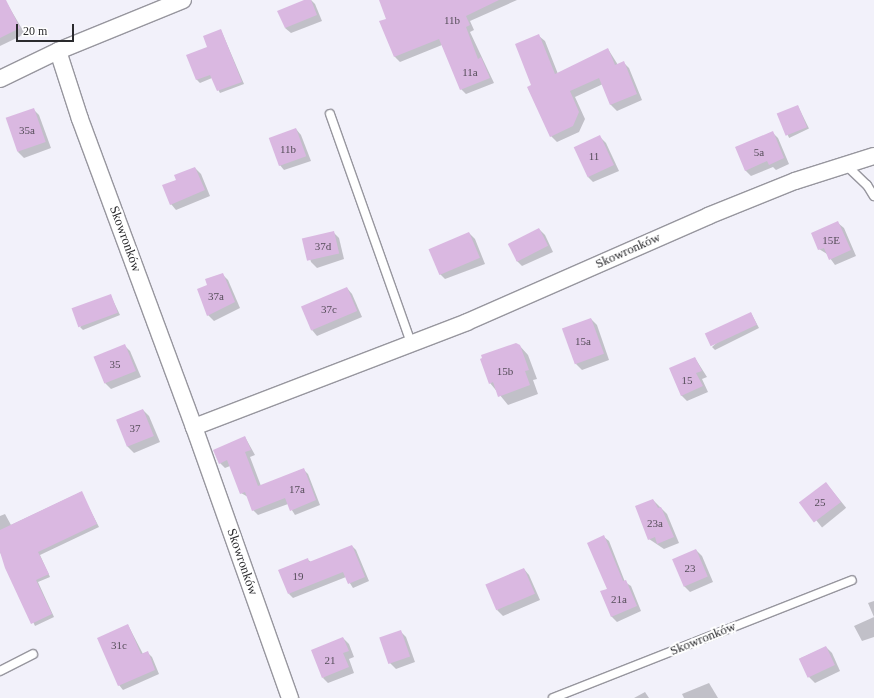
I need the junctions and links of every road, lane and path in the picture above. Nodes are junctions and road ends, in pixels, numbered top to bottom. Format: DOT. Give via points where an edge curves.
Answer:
graph roads {
  1 [pos="183,0"];
  2 [pos="58,51"];
  3 [pos="0,79"];
  4 [pos="330,114"];
  5 [pos="874,156"];
  6 [pos="847,166"];
  7 [pos="874,196"];
  8 [pos="411,344"];
  9 [pos="194,427"];
  10 [pos="852,580"];
  11 [pos="33,654"];
  12 [pos="0,670"];
  13 [pos="290,698"];
  14 [pos="553,698"];
  1 -- 2 [label="street"];
  2 -- 3 [label="street"];
  2 -- 9 [label="street, Skowronków" via="80,119"];
  4 -- 8 [label="lane"];
  5 -- 6 [label="street, Skowronków"];
  6 -- 7 [label="lane" via="867,185"];
  6 -- 8 [label="street, Skowronków" via="795,182 708,216"];
  8 -- 9 [label="street, Skowronków"];
  9 -- 13 [label="street, Skowronków"];
  10 -- 14 [label="lane, Skowronków"];
  11 -- 12 [label="lane"];
}
